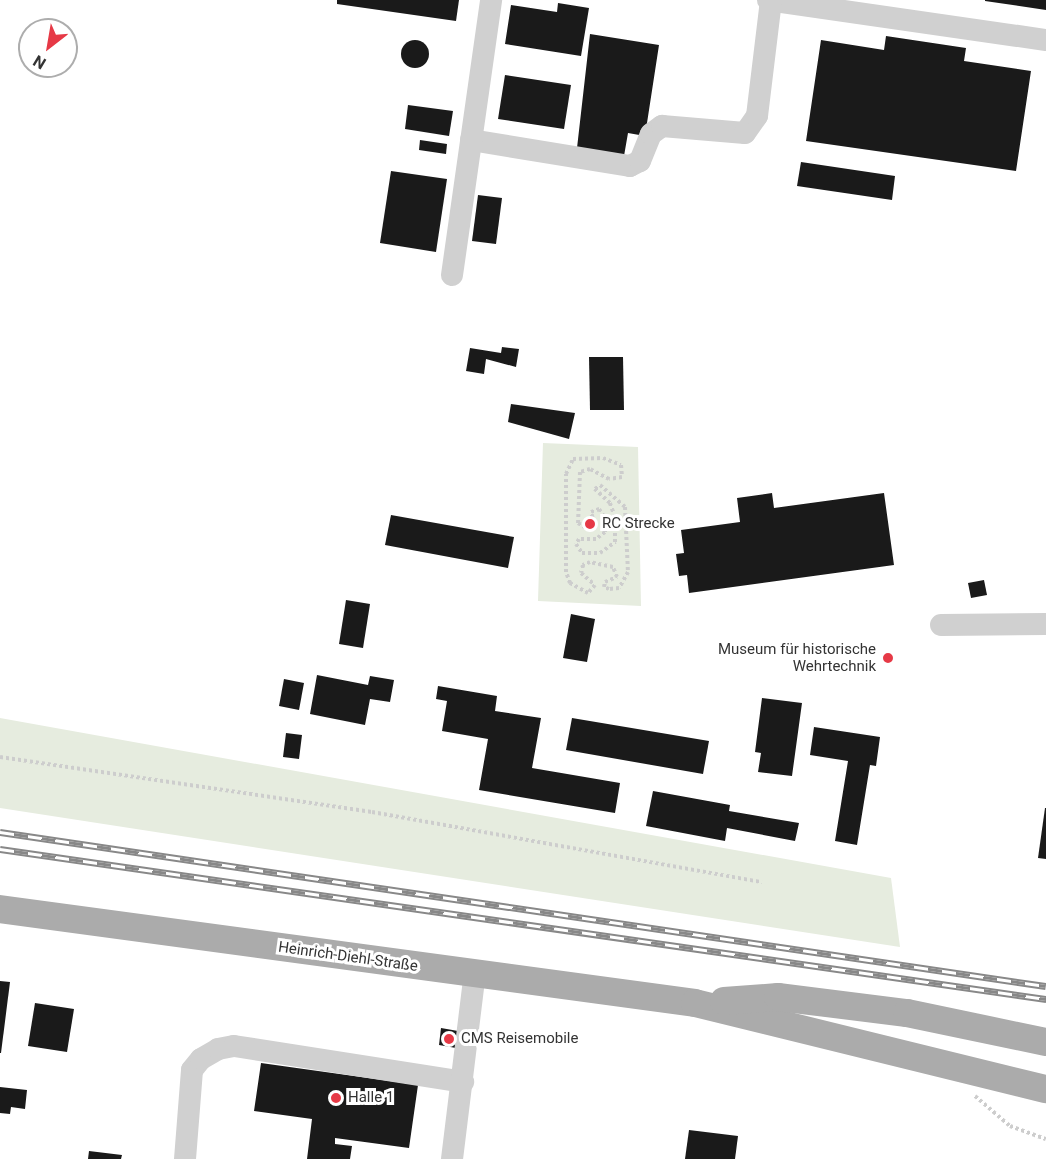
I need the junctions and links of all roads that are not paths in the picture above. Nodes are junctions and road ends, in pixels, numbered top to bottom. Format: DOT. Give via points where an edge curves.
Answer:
graph roads {
  1 [pos="491,0"];
  2 [pos="769,0"];
  3 [pos="1046,40"];
  4 [pos="471,140"];
  5 [pos="452,275"];
  6 [pos="1046,624"];
  7 [pos="941,625"];
  8 [pos="0,909"];
  9 [pos="475,973"];
  10 [pos="695,1003"];
  11 [pos="1046,1042"];
  12 [pos="463,1082"];
  13 [pos="1039,1087"];
  14 [pos="185,1159"];
  15 [pos="452,1159"];
  1 -- 4 [label="street"];
  2 -- 3 [label="street"];
  2 -- 4 [label="street" via="757,116 745,134 662,126 651,134 640,161 630,166"];
  4 -- 5 [label="street"];
  6 -- 7 [label="street"];
  8 -- 9 [label="main road, Heinrich-Diehl-Straße"];
  9 -- 10 [label="main road, Heinrich-Diehl-Straße"];
  9 -- 12 [label="street"];
  10 -- 11 [label="main road" via="778,997 906,1013"];
  10 -- 13 [label="main road"];
  12 -- 14 [label="street" via="234,1046 218,1049 192,1070"];
  12 -- 15 [label="street"];
}
